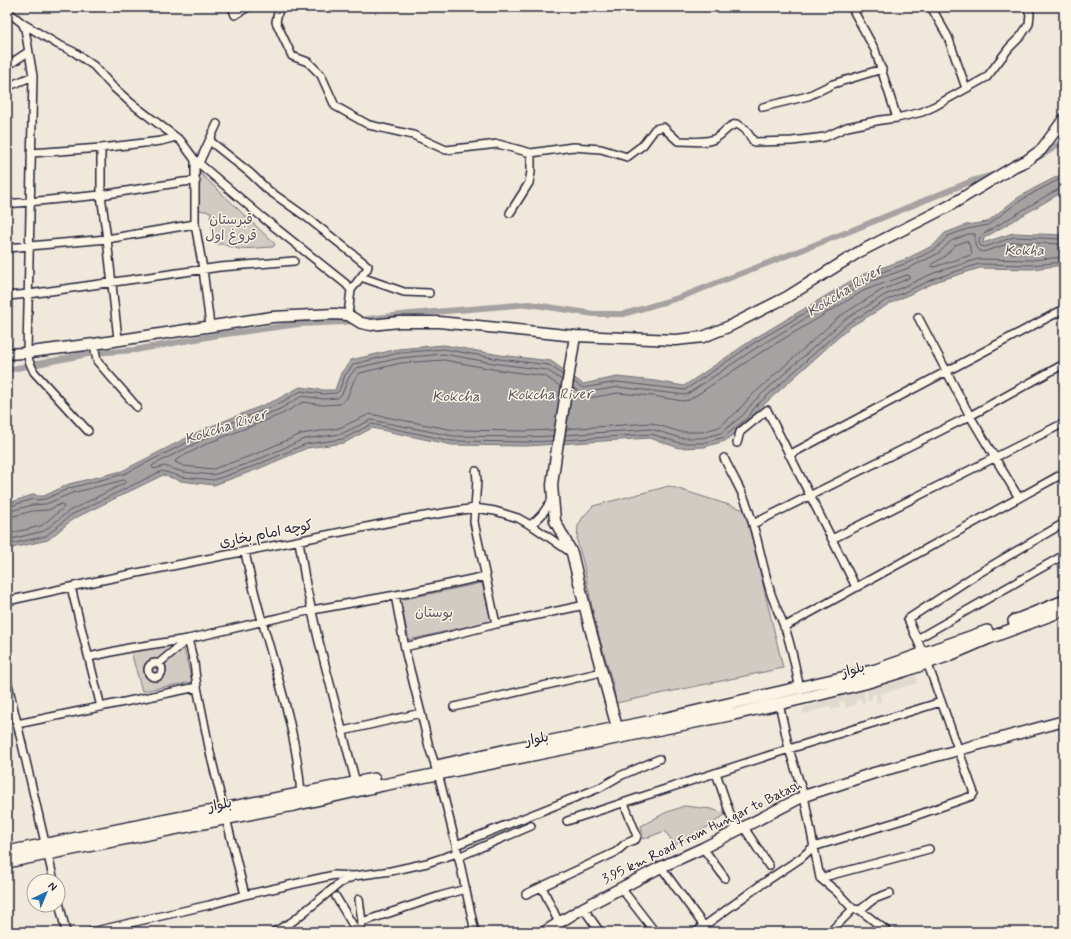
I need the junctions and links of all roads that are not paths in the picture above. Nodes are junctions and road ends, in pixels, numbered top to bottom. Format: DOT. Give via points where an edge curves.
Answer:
graph roads {
  1 [pos="232,7"];
  2 [pos="248,7"];
  3 [pos="279,7"];
  4 [pos="931,7"];
  5 [pos="1027,7"];
  6 [pos="853,10"];
  7 [pos="7,11"];
  8 [pos="22,23"];
  9 [pos="28,52"];
  10 [pos="7,66"];
  11 [pos="882,69"];
  12 [pos="33,76"];
  13 [pos="7,87"];
  14 [pos="966,88"];
  15 [pos="763,107"];
  16 [pos="897,118"];
  17 [pos="1064,119"];
  18 [pos="217,124"];
  19 [pos="176,137"];
  20 [pos="210,140"];
  21 [pos="101,148"];
  22 [pos="531,153"];
  23 [pos="31,154"];
  24 [pos="197,162"];
  25 [pos="196,181"];
  26 [pos="101,195"];
  27 [pos="30,200"];
  28 [pos="7,204"];
  29 [pos="510,213"];
  30 [pos="195,224"];
  31 [pos="107,239"];
  32 [pos="29,245"];
  33 [pos="7,248"];
  34 [pos="294,261"];
  35 [pos="203,270"];
  36 [pos="361,277"];
  37 [pos="111,282"];
  38 [pos="351,290"];
  39 [pos="429,293"];
  40 [pos="29,294"];
  41 [pos="7,296"];
  42 [pos="1064,309"];
  43 [pos="348,315"];
  44 [pos="918,317"];
  45 [pos="210,326"];
  46 [pos="575,336"];
  47 [pos="118,339"];
  48 [pos="94,347"];
  49 [pos="7,354"];
  50 [pos="28,357"];
  51 [pos="1064,364"];
  52 [pos="948,371"];
  53 [pos="137,407"];
  54 [pos="970,416"];
  55 [pos="1064,423"];
  56 [pos="88,431"];
  57 [pos="737,443"];
  58 [pos="789,455"];
  59 [pos="724,458"];
  60 [pos="994,458"];
  61 [pos="476,471"];
  62 [pos="1064,473"];
  63 [pos="810,495"];
  64 [pos="553,497"];
  65 [pos="1019,498"];
  66 [pos="475,508"];
  67 [pos="1064,523"];
  68 [pos="530,524"];
  69 [pos="753,524"];
  70 [pos="832,539"];
  71 [pos="298,541"];
  72 [pos="245,552"];
  73 [pos="572,553"];
  74 [pos="1064,555"];
  75 [pos="486,576"];
  76 [pos="71,587"];
  77 [pos="856,587"];
  78 [pos="395,595"];
  79 [pos="7,601"];
  80 [pos="1064,601"];
  81 [pos="585,605"];
  82 [pos="312,610"];
  83 [pos="1064,610"];
  84 [pos="263,621"];
  85 [pos="496,624"];
  86 [pos="784,627"];
  87 [pos="188,638"];
  88 [pos="917,639"];
  89 [pos="405,647"];
  90 [pos="89,657"];
  91 [pos="926,658"];
  92 [pos="158,664"];
  93 [pos="602,672"];
  94 [pos="7,680"];
  95 [pos="197,687"];
  96 [pos="800,693"];
  97 [pos="941,702"];
  98 [pos="779,703"];
  99 [pos="101,707"];
  100 [pos="454,707"];
  101 [pos="421,713"];
  102 [pos="1064,721"];
  103 [pos="17,724"];
  104 [pos="343,731"];
  105 [pos="618,732"];
  106 [pos="789,749"];
  107 [pos="959,750"];
  108 [pos="659,759"];
  109 [pos="437,770"];
  110 [pos="716,773"];
  111 [pos="382,781"];
  112 [pos="356,783"];
  113 [pos="301,794"];
  114 [pos="804,796"];
  115 [pos="624,803"];
  116 [pos="225,814"];
  117 [pos="567,821"];
  118 [pos="531,826"];
  119 [pos="739,828"];
  120 [pos="813,846"];
  121 [pos="703,848"];
  122 [pos="929,848"];
  123 [pos="47,850"];
  124 [pos="7,852"];
  125 [pos="457,852"];
  126 [pos="7,862"];
  127 [pos="769,866"];
  128 [pos="661,867"];
  129 [pos="52,873"];
  130 [pos="354,876"];
  131 [pos="725,878"];
  132 [pos="820,878"];
  133 [pos="542,887"];
  134 [pos="621,888"];
  135 [pos="466,889"];
  136 [pos="890,893"];
  137 [pos="526,894"];
  138 [pos="245,895"];
  139 [pos="336,897"];
  140 [pos="359,899"];
  141 [pos="583,908"];
  142 [pos="856,909"];
  143 [pos="62,913"];
  144 [pos="362,922"];
  145 [pos="559,923"];
  146 [pos="704,926"];
  147 [pos="66,932"];
  148 [pos="91,932"];
  149 [pos="274,932"];
  150 [pos="357,932"];
  151 [pos="361,932"];
  152 [pos="475,932"];
  153 [pos="544,932"];
  154 [pos="600,932"];
  155 [pos="655,932"];
  156 [pos="696,932"];
  157 [pos="830,932"];
  158 [pos="888,932"];
  1 -- 2 [label="street" via="235,15"];
  3 -- 22 [label="street" via="276,22 292,56 308,62 321,76 335,106 369,124 413,134 446,150 498,144"];
  4 -- 14 [label="street" via="948,37"];
  5 -- 14 [label="street" via="1030,14 1029,24 1021,36 987,77"];
  6 -- 11 [label="street" via="875,50"];
  7 -- 8 [label="street"];
  8 -- 9 [label="street"];
  8 -- 19 [label="street" via="94,66 131,103"];
  9 -- 10 [label="street"];
  9 -- 12 [label="street"];
  11 -- 15 [label="street" via="833,84 808,96"];
  11 -- 16 [label="street"];
  12 -- 13 [label="street"];
  12 -- 23 [label="street"];
  14 -- 16 [label="street" via="922,112"];
  16 -- 22 [label="street" via="848,127 825,137 792,141 754,142 745,129 737,124 730,126 716,138 705,141 678,141 663,127 655,129 643,145 627,157 600,149 573,147"];
  17 -- 46 [label="street" via="1040,150 1026,161 950,206 859,252 787,297 703,338 676,340"];
  18 -- 20 [label="street"];
  19 -- 21 [label="street"];
  19 -- 24 [label="street"];
  20 -- 24 [label="street"];
  20 -- 36 [label="street" via="268,190 368,266"];
  21 -- 23 [label="street"];
  21 -- 26 [label="street"];
  22 -- 29 [label="street" via="529,183"];
  23 -- 27 [label="street"];
  24 -- 25 [label="street"];
  24 -- 38 [label="street"];
  25 -- 26 [label="street"];
  25 -- 30 [label="street"];
  26 -- 27 [label="street"];
  26 -- 31 [label="street"];
  27 -- 28 [label="street"];
  27 -- 32 [label="street"];
  30 -- 31 [label="street"];
  30 -- 35 [label="street"];
  31 -- 32 [label="street"];
  31 -- 37 [label="street"];
  32 -- 33 [label="street"];
  32 -- 40 [label="street"];
  34 -- 35 [label="street"];
  35 -- 37 [label="street"];
  35 -- 45 [label="street"];
  36 -- 38 [label="street"];
  36 -- 39 [label="street" via="404,292"];
  37 -- 40 [label="street"];
  37 -- 47 [label="street"];
  38 -- 43 [label="street"];
  40 -- 41 [label="street"];
  40 -- 50 [label="street"];
  42 -- 52 [label="street"];
  43 -- 45 [label="street" via="272,317"];
  43 -- 46 [label="street" via="361,323 371,325 439,322"];
  44 -- 52 [label="street"];
  45 -- 47 [label="street"];
  46 -- 64 [label="street" via="556,455"];
  47 -- 48 [label="street"];
  48 -- 50 [label="street"];
  48 -- 53 [label="street" via="97,361"];
  49 -- 50 [label="street"];
  50 -- 56 [label="street" via="34,372"];
  51 -- 54 [label="street"];
  52 -- 54 [label="street"];
  52 -- 58 [label="street"];
  54 -- 60 [label="street"];
  54 -- 63 [label="street"];
  55 -- 60 [label="street"];
  57 -- 58 [label="street" via="740,432 767,410"];
  58 -- 63 [label="street"];
  59 -- 69 [label="street" via="746,503"];
  60 -- 65 [label="street"];
  60 -- 70 [label="street"];
  61 -- 66 [label="street"];
  62 -- 65 [label="street"];
  63 -- 69 [label="street"];
  63 -- 70 [label="street"];
  64 -- 68 [label="street" via="539,519"];
  64 -- 73 [label="street" via="555,521"];
  65 -- 77 [label="street"];
  66 -- 68 [label="street, کوچه امام بخاری" via="495,511"];
  66 -- 71 [label="street, کوچه امام بخاری"];
  66 -- 75 [label="street" via="474,522"];
  67 -- 88 [label="street" via="974,576 908,619"];
  68 -- 73 [label="street, کوچه امام بخاری"];
  69 -- 86 [label="street" via="771,593"];
  70 -- 77 [label="street"];
  71 -- 72 [label="street, کوچه امام بخاری"];
  71 -- 82 [label="street"];
  72 -- 76 [label="street, کوچه امام بخاری"];
  72 -- 84 [label="street"];
  73 -- 81 [label="street"];
  74 -- 88 [label="street"];
  75 -- 78 [label="street"];
  75 -- 85 [label="street"];
  76 -- 79 [label="street, کوچه امام بخاری"];
  76 -- 90 [label="street"];
  77 -- 86 [label="street"];
  78 -- 82 [label="street"];
  78 -- 89 [label="street"];
  80 -- 91 [label="main road, بلوار"];
  81 -- 85 [label="street"];
  81 -- 93 [label="street"];
  82 -- 84 [label="street"];
  82 -- 104 [label="street"];
  83 -- 91 [label="main road, بلوار"];
  84 -- 87 [label="street"];
  84 -- 113 [label="street" via="281,684 298,761"];
  85 -- 89 [label="street"];
  86 -- 96 [label="street" via="798,676"];
  87 -- 90 [label="street"];
  87 -- 92 [label="street"];
  87 -- 95 [label="street"];
  88 -- 91 [label="street"];
  89 -- 101 [label="street"];
  90 -- 99 [label="street"];
  91 -- 96 [label="main road, بلوار" via="907,670 865,683"];
  91 -- 97 [label="street"];
  93 -- 100 [label="street"];
  93 -- 105 [label="street"];
  94 -- 103 [label="street"];
  95 -- 99 [label="street"];
  95 -- 116 [label="street"];
  96 -- 98 [label="main road, بلوار"];
  96 -- 105 [label="main road, بلوار" via="663,719"];
  97 -- 106 [label="street"];
  97 -- 107 [label="street"];
  98 -- 105 [label="main road, بلوار" via="734,714"];
  98 -- 106 [label="street"];
  99 -- 103 [label="street"];
  101 -- 104 [label="street"];
  101 -- 109 [label="street"];
  102 -- 107 [label="street, 3.95 km Road From Hungar to Batash"];
  103 -- 123 [label="street"];
  104 -- 112 [label="street"];
  105 -- 109 [label="main road, بلوار"];
  106 -- 110 [label="street"];
  106 -- 114 [label="street"];
  107 -- 114 [label="street, 3.95 km Road From Hungar to Batash" via="874,773"];
  107 -- 120 [label="street" via="974,793 972,796 906,819"];
  108 -- 125 [label="street"];
  109 -- 111 [label="main road, بلوار"];
  109 -- 125 [label="street"];
  110 -- 115 [label="street"];
  110 -- 119 [label="street"];
  111 -- 112 [label="main road, بلوار"];
  111 -- 116 [label="main road, بلوار"];
  112 -- 113 [label="main road, بلوار"];
  113 -- 116 [label="main road, بلوار"];
  114 -- 119 [label="street, 3.95 km Road From Hungar to Batash"];
  114 -- 120 [label="street"];
  115 -- 117 [label="street"];
  115 -- 133 [label="street" via="637,838 616,852"];
  116 -- 123 [label="main road, بلوار"];
  116 -- 138 [label="street"];
  118 -- 125 [label="street"];
  119 -- 121 [label="street, 3.95 km Road From Hungar to Batash"];
  119 -- 127 [label="street"];
  120 -- 132 [label="street"];
  120 -- 146 [label="street" via="801,858"];
  121 -- 128 [label="street, 3.95 km Road From Hungar to Batash"];
  121 -- 131 [label="street"];
  122 -- 132 [label="street"];
  123 -- 124 [label="main road, بلوار"];
  123 -- 126 [label="main road, بلوار"];
  123 -- 129 [label="street"];
  125 -- 130 [label="street" via="427,863"];
  125 -- 135 [label="street"];
  128 -- 134 [label="street, 3.95 km Road From Hungar to Batash"];
  128 -- 146 [label="street"];
  130 -- 138 [label="street" via="334,875"];
  130 -- 149 [label="street" via="340,883 293,921"];
  132 -- 142 [label="street"];
  133 -- 137 [label="street"];
  133 -- 145 [label="street"];
  134 -- 141 [label="street, 3.95 km Road From Hungar to Batash"];
  134 -- 155 [label="street"];
  135 -- 144 [label="street"];
  135 -- 152 [label="street"];
  136 -- 142 [label="street"];
  138 -- 148 [label="street"];
  139 -- 150 [label="street"];
  140 -- 144 [label="street"];
  141 -- 145 [label="street, 3.95 km Road From Hungar to Batash"];
  141 -- 154 [label="street"];
  142 -- 157 [label="street"];
  142 -- 158 [label="street"];
  143 -- 147 [label="street"];
  144 -- 151 [label="street"];
  145 -- 153 [label="street, 3.95 km Road From Hungar to Batash"];
  146 -- 156 [label="street"];
}
